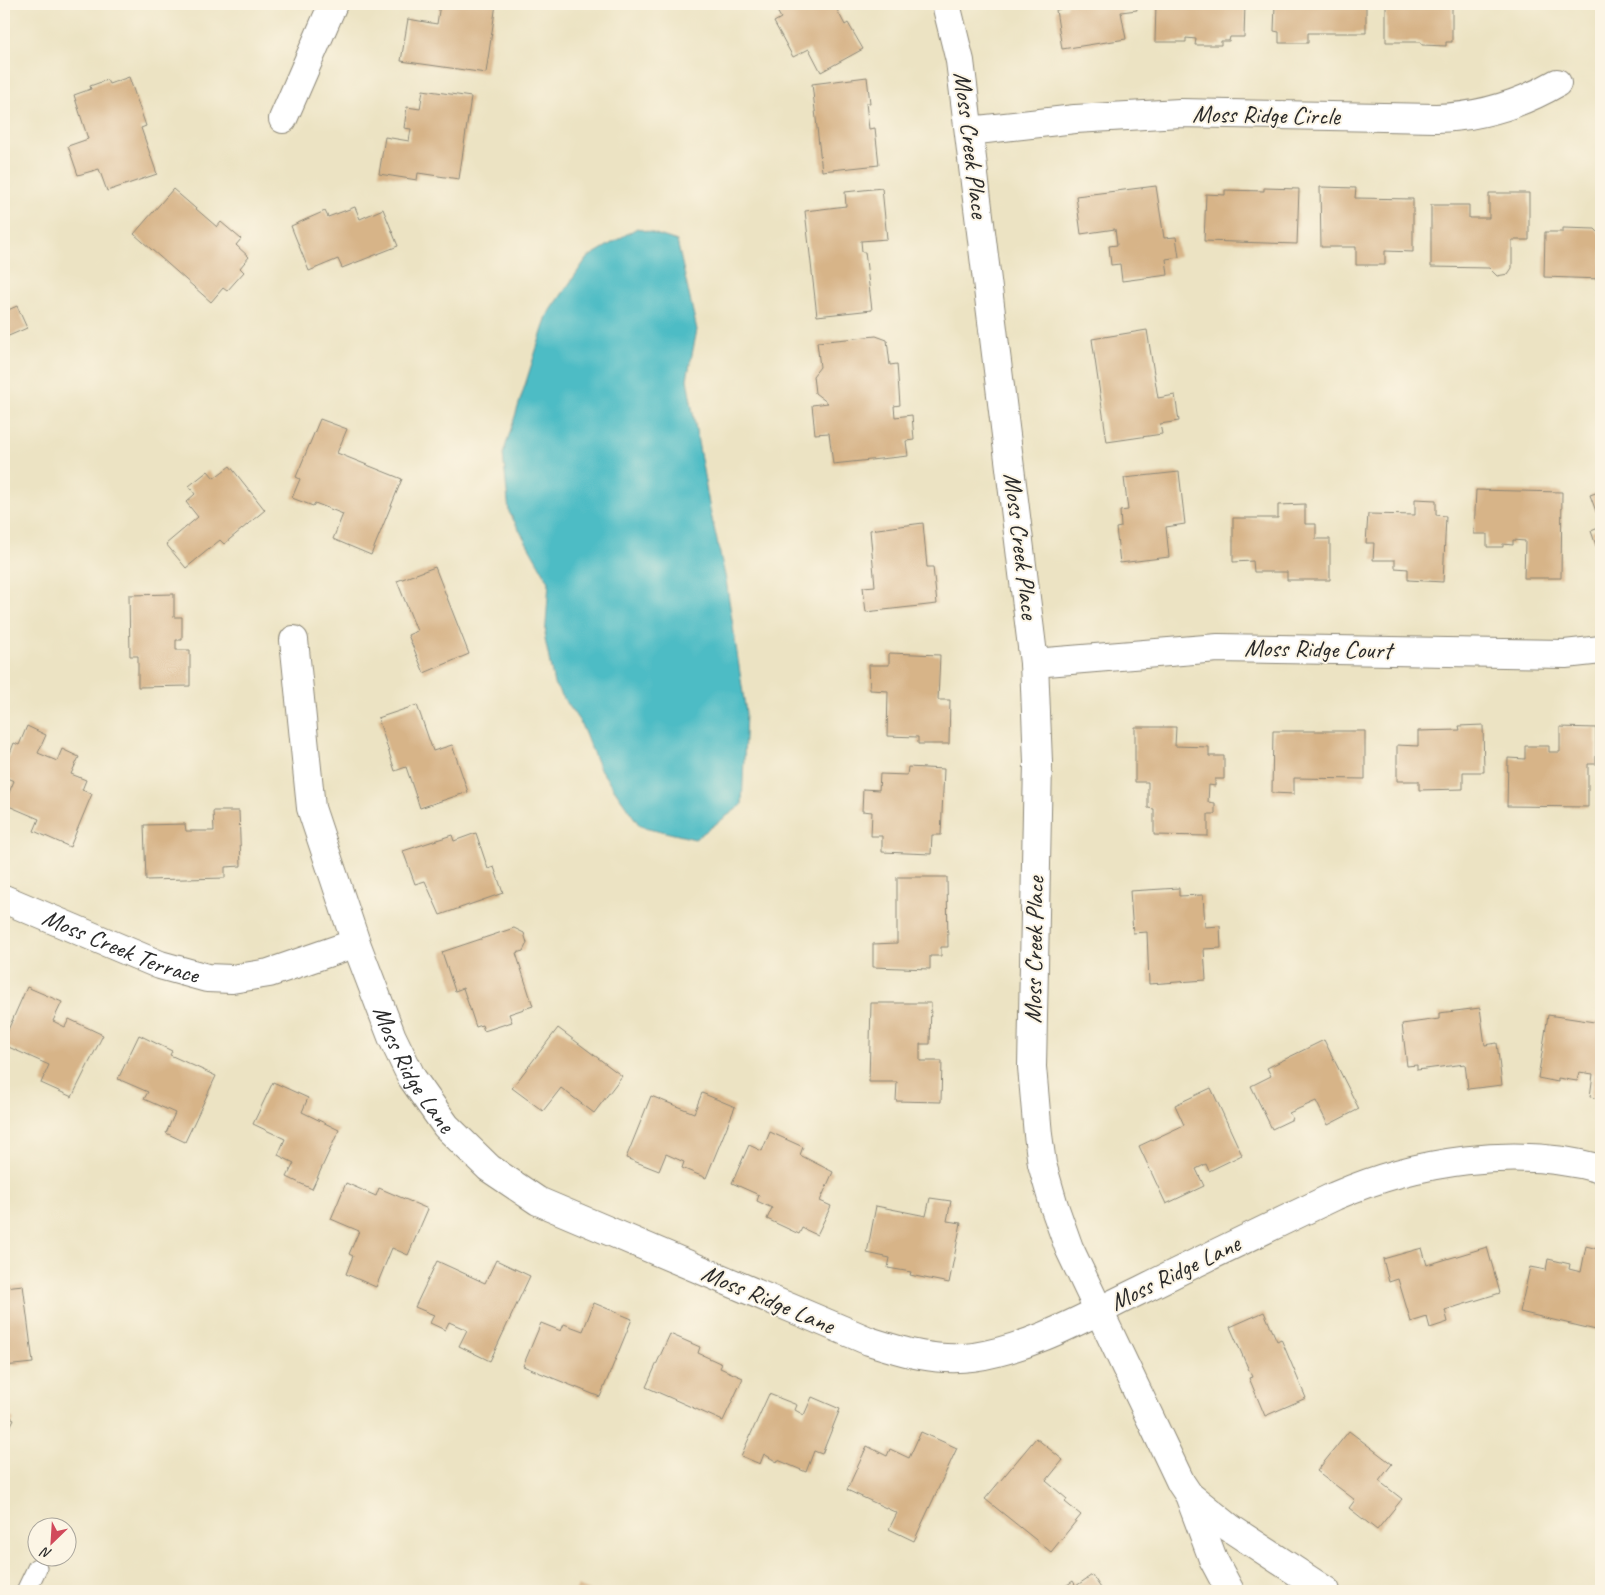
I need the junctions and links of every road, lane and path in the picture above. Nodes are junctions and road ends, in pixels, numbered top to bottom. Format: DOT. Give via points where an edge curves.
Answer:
graph roads {
  1 [pos="333,4"];
  2 [pos="946,4"];
  3 [pos="1557,83"];
  4 [pos="283,118"];
  5 [pos="969,131"];
  6 [pos="294,640"];
  7 [pos="1601,650"];
  8 [pos="1034,663"];
  9 [pos="4,899"];
  10 [pos="356,944"];
  11 [pos="1601,1169"];
  12 [pos="1100,1310"];
  13 [pos="1189,1495"];
  14 [pos="37,1568"];
  15 [pos="26,1591"];
  16 [pos="1230,1591"];
  17 [pos="1326,1591"];
  1 -- 4 [label="street"];
  2 -- 5 [label="street, Moss Creek Place" via="955,32"];
  3 -- 5 [label="street, Moss Ridge Circle" via="1530,97 1475,116 1180,114 1075,119"];
  5 -- 8 [label="street, Moss Creek Place"];
  6 -- 10 [label="street, Moss Ridge Lane" via="311,808"];
  7 -- 8 [label="street, Moss Ridge Court" via="1565,654 1218,648"];
  8 -- 12 [label="street, Moss Creek Place" via="1038,755 1034,1094 1042,1164 1054,1206 1069,1248"];
  9 -- 10 [label="street, Moss Creek Terrace" via="160,965 207,978 232,979 269,973"];
  10 -- 12 [label="street, Moss Ridge Lane" via="386,1024 412,1078 446,1126 489,1168 538,1202 869,1341 912,1354 942,1358 1001,1352"];
  11 -- 12 [label="street, Moss Ridge Lane" via="1525,1158 1450,1162 1391,1176 1335,1196"];
  12 -- 13 [label="street, Moss Creek Place"];
  13 -- 16 [label="street" via="1213,1559"];
  13 -- 17 [label="street" via="1230,1528"];
  14 -- 15 [label="lane"];
}
